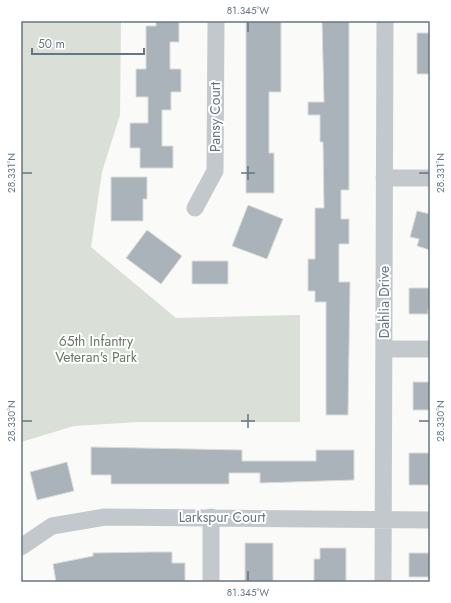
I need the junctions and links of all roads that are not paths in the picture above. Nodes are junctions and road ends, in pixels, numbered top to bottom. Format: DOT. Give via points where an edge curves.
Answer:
graph roads {
  1 [pos="216,21"];
  2 [pos="385,21"];
  3 [pos="384,178"];
  4 [pos="430,178"];
  5 [pos="195,208"];
  6 [pos="385,349"];
  7 [pos="430,349"];
  8 [pos="211,517"];
  9 [pos="384,519"];
  10 [pos="430,520"];
  11 [pos="21,547"];
  12 [pos="211,582"];
  13 [pos="383,582"];
  1 -- 5 [label="street, Pansy Court" via="215,172"];
  2 -- 3 [label="street, Dahlia Drive"];
  3 -- 4 [label="street"];
  3 -- 6 [label="street, Dahlia Drive"];
  6 -- 7 [label="street"];
  6 -- 9 [label="street, Dahlia Drive"];
  8 -- 9 [label="street, Larkspur Court"];
  8 -- 11 [label="street, Larkspur Court" via="106,517 52,526"];
  8 -- 12 [label="street"];
  9 -- 10 [label="street, Larkspur Court"];
  9 -- 13 [label="street, Dahlia Drive"];
}
